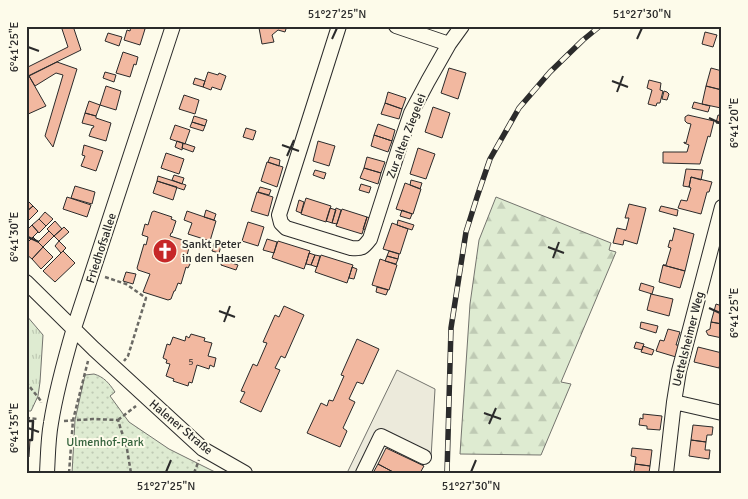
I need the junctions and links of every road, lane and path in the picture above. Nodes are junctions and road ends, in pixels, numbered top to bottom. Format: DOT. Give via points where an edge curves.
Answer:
graph roads {
  1 [pos="173,26"];
  2 [pos="339,26"];
  3 [pos="396,26"];
  4 [pos="462,26"];
  5 [pos="449,44"];
  6 [pos="722,207"];
  7 [pos="93,273"];
  8 [pos="26,282"];
  9 [pos="74,328"];
  10 [pos="92,346"];
  11 [pos="119,372"];
  12 [pos="26,382"];
  13 [pos="146,398"];
  14 [pos="674,402"];
  15 [pos="40,410"];
  16 [pos="722,413"];
  17 [pos="73,420"];
  18 [pos="118,420"];
  19 [pos="58,421"];
  20 [pos="424,457"];
  21 [pos="47,473"];
  22 [pos="69,473"];
  23 [pos="131,473"];
  24 [pos="245,473"];
  25 [pos="363,473"];
  26 [pos="666,473"];
  1 -- 7 [label="street, Friedhofsallee"];
  2 -- 5 [label="street, Zur alten Ziegelei" via="280,215 286,228 351,248 360,249 370,239 412,114"];
  3 -- 5 [label="street"];
  4 -- 5 [label="street, Zur alten Ziegelei"];
  6 -- 14 [label="street, Uettelsheimer Weg" via="679,371"];
  7 -- 9 [label="street, Friedhofsallee"];
  7 -- 11 [label="path" via="126,284 146,298 128,356"];
  8 -- 9 [label="street, Halener Straße"];
  9 -- 10 [label="street, Halener Straße"];
  9 -- 21 [label="street, Friedhofsallee" via="51,420"];
  10 -- 11 [label="street, Halener Straße"];
  10 -- 17 [label="path"];
  11 -- 13 [label="street, Halener Straße"];
  12 -- 15 [label="path" via="41,401"];
  13 -- 18 [label="path"];
  13 -- 24 [label="street, Halener Straße" via="203,449"];
  14 -- 16 [label="street"];
  14 -- 26 [label="street, Uettelsheimer Weg"];
  17 -- 18 [label="path"];
  17 -- 19 [label="path"];
  17 -- 22 [label="path"];
  18 -- 23 [label="path"];
  20 -- 25 [label="street" via="381,436"];
}
